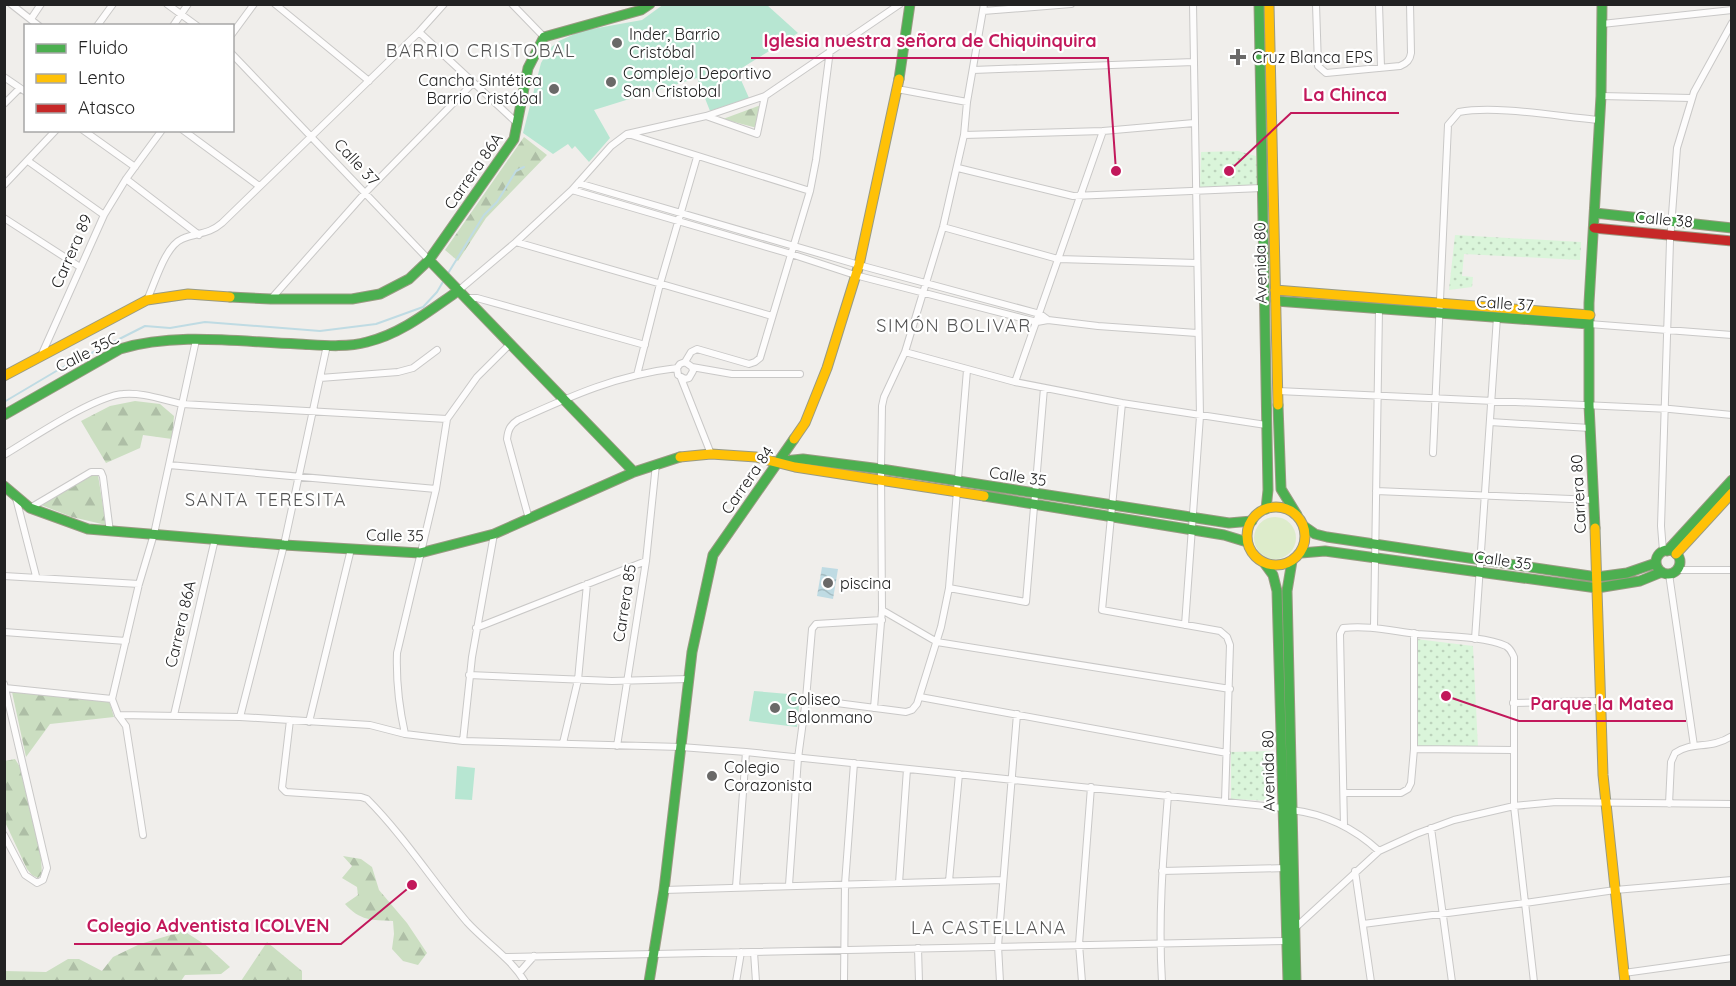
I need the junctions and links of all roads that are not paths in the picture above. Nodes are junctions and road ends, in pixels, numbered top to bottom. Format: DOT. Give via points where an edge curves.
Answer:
graph roads {
  1 [pos="11,4"];
  2 [pos="41,4"];
  3 [pos="112,4"];
  4 [pos="167,4"];
  5 [pos="188,4"];
  6 [pos="254,4"];
  7 [pos="275,4"];
  8 [pos="444,4"];
  9 [pos="512,4"];
  10 [pos="900,4"];
  11 [pos="910,4"];
  12 [pos="1071,4"];
  13 [pos="1193,4"];
  14 [pos="1258,4"];
  15 [pos="1269,4"];
  16 [pos="1316,4"];
  17 [pos="1379,4"];
  18 [pos="1410,4"];
  19 [pos="1602,4"];
  20 [pos="644,6"];
  21 [pos="984,8"];
  22 [pos="1731,10"];
  23 [pos="181,14"];
  24 [pos="31,19"];
  25 [pos="1731,23"];
  26 [pos="37,24"];
  27 [pos="98,24"];
  28 [pos="174,24"];
  29 [pos="194,24"];
  30 [pos="1602,24"];
  31 [pos="234,31"];
  32 [pos="419,32"];
  33 [pos="544,38"];
  34 [pos="830,50"];
  35 [pos="234,56"];
  36 [pos="1194,62"];
  37 [pos="1381,67"];
  38 [pos="973,70"];
  39 [pos="4,77"];
  40 [pos="369,81"];
  41 [pos="472,83"];
  42 [pos="897,89"];
  43 [pos="23,90"];
  44 [pos="765,96"];
  45 [pos="1601,96"];
  46 [pos="1691,98"];
  47 [pos="967,102"];
  48 [pos="4,104"];
  49 [pos="706,116"];
  50 [pos="1600,120"];
  51 [pos="517,123"];
  52 [pos="1194,123"];
  53 [pos="1103,131"];
  54 [pos="54,132"];
  55 [pos="86,132"];
  56 [pos="161,132"];
  57 [pos="186,132"];
  58 [pos="627,134"];
  59 [pos="964,135"];
  60 [pos="313,136"];
  61 [pos="697,157"];
  62 [pos="28,161"];
  63 [pos="135,167"];
  64 [pos="958,168"];
  65 [pos="126,179"];
  66 [pos="578,183"];
  67 [pos="4,185"];
  68 [pos="259,186"];
  69 [pos="1262,188"];
  70 [pos="572,190"];
  71 [pos="810,191"];
  72 [pos="1196,191"];
  73 [pos="365,193"];
  74 [pos="1082,195"];
  75 [pos="681,213"];
  76 [pos="1595,213"];
  77 [pos="104,215"];
  78 [pos="4,218"];
  79 [pos="1671,221"];
  80 [pos="678,222"];
  81 [pos="943,227"];
  82 [pos="1594,228"];
  83 [pos="1731,228"];
  84 [pos="199,235"];
  85 [pos="1670,235"];
  86 [pos="516,242"];
  87 [pos="1731,242"];
  88 [pos="793,245"];
  89 [pos="791,254"];
  90 [pos="1058,259"];
  91 [pos="429,260"];
  92 [pos="1197,263"];
  93 [pos="859,265"];
  94 [pos="80,267"];
  95 [pos="855,275"];
  96 [pos="926,282"];
  97 [pos="660,284"];
  98 [pos="1275,290"];
  99 [pos="459,292"];
  100 [pos="923,293"];
  101 [pos="271,299"];
  102 [pos="147,300"];
  103 [pos="1276,301"];
  104 [pos="1440,302"];
  105 [pos="1379,309"];
  106 [pos="1439,313"];
  107 [pos="1040,314"];
  108 [pos="772,316"];
  109 [pos="1497,317"];
  110 [pos="1589,319"];
  111 [pos="1048,320"];
  112 [pos="1037,322"];
  113 [pos="1666,330"];
  114 [pos="1197,333"];
  115 [pos="1731,335"];
  116 [pos="196,340"];
  117 [pos="510,344"];
  118 [pos="327,345"];
  119 [pos="645,345"];
  120 [pos="437,350"];
  121 [pos="905,352"];
  122 [pos="41,356"];
  123 [pos="685,362"];
  124 [pos="692,367"];
  125 [pos="677,368"];
  126 [pos="967,370"];
  127 [pos="800,374"];
  128 [pos="637,375"];
  129 [pos="4,376"];
  130 [pos="320,378"];
  131 [pos="681,378"];
  132 [pos="1015,382"];
  133 [pos="1044,388"];
  134 [pos="1278,391"];
  135 [pos="1378,396"];
  136 [pos="563,399"];
  137 [pos="1436,399"];
  138 [pos="1491,402"];
  139 [pos="1122,403"];
  140 [pos="182,404"];
  141 [pos="1589,405"];
  142 [pos="1664,410"];
  143 [pos="313,411"];
  144 [pos="4,415"];
  145 [pos="1731,415"];
  146 [pos="1200,416"];
  147 [pos="447,419"];
  148 [pos="1490,422"];
  149 [pos="1266,424"];
  150 [pos="1590,428"];
  151 [pos="1433,453"];
  152 [pos="711,454"];
  153 [pos="4,455"];
  154 [pos="778,462"];
  155 [pos="656,464"];
  156 [pos="170,465"];
  157 [pos="881,469"];
  158 [pos="634,472"];
  159 [pos="299,477"];
  160 [pos="881,480"];
  161 [pos="1731,480"];
  162 [pos="957,481"];
  163 [pos="4,486"];
  164 [pos="436,489"];
  165 [pos="1376,491"];
  166 [pos="956,492"];
  167 [pos="1731,493"];
  168 [pos="1485,495"];
  169 [pos="16,497"];
  170 [pos="1036,499"];
  171 [pos="1594,500"];
  172 [pos="1111,505"];
  173 [pos="30,508"];
  174 [pos="1266,509"];
  175 [pos="1297,515"];
  176 [pos="1111,516"];
  177 [pos="1193,517"];
  178 [pos="529,519"];
  179 [pos="1252,521"];
  180 [pos="1305,527"];
  181 [pos="1192,530"];
  182 [pos="110,532"];
  183 [pos="154,534"];
  184 [pos="494,534"];
  185 [pos="215,539"];
  186 [pos="1248,542"];
  187 [pos="1376,544"];
  188 [pos="284,545"];
  189 [pos="351,549"];
  190 [pos="420,553"];
  191 [pos="1301,553"];
  192 [pos="1376,557"];
  193 [pos="1481,560"];
  194 [pos="646,561"];
  195 [pos="1292,561"];
  196 [pos="1670,562"];
  197 [pos="1265,564"];
  198 [pos="1731,570"];
  199 [pos="1480,572"];
  200 [pos="4,576"];
  201 [pos="36,576"];
  202 [pos="1597,577"];
  203 [pos="139,584"];
  204 [pos="587,584"];
  205 [pos="949,588"];
  206 [pos="1597,588"];
  207 [pos="882,610"];
  208 [pos="882,620"];
  209 [pos="1185,625"];
  210 [pos="1374,627"];
  211 [pos="476,628"];
  212 [pos="4,632"];
  213 [pos="1414,633"];
  214 [pos="1475,639"];
  215 [pos="126,640"];
  216 [pos="937,642"];
  217 [pos="469,675"];
  218 [pos="689,679"];
  219 [pos="578,680"];
  220 [pos="626,681"];
  221 [pos="5,686"];
  222 [pos="1230,689"];
  223 [pos="920,697"];
  224 [pos="112,699"];
  225 [pos="806,699"];
  226 [pos="1601,701"];
  227 [pos="1513,703"];
  228 [pos="874,708"];
  229 [pos="1017,714"];
  230 [pos="118,715"];
  231 [pos="174,715"];
  232 [pos="240,717"];
  233 [pos="290,720"];
  234 [pos="309,722"];
  235 [pos="405,734"];
  236 [pos="1731,736"];
  237 [pos="463,741"];
  238 [pos="563,743"];
  239 [pos="617,746"];
  240 [pos="1694,746"];
  241 [pos="681,747"];
  242 [pos="1414,749"];
  243 [pos="1512,750"];
  244 [pos="746,752"];
  245 [pos="1227,753"];
  246 [pos="798,758"];
  247 [pos="854,763"];
  248 [pos="907,769"];
  249 [pos="959,774"];
  250 [pos="1011,779"];
  251 [pos="1091,787"];
  252 [pos="1344,793"];
  253 [pos="1168,795"];
  254 [pos="1225,801"];
  255 [pos="1605,803"];
  256 [pos="1669,804"];
  257 [pos="1731,804"];
  258 [pos="1514,806"];
  259 [pos="1288,809"];
  260 [pos="1344,826"];
  261 [pos="1431,828"];
  262 [pos="4,835"];
  263 [pos="142,835"];
  264 [pos="1379,851"];
  265 [pos="1286,868"];
  266 [pos="1162,871"];
  267 [pos="1356,871"];
  268 [pos="1003,880"];
  269 [pos="1731,880"];
  270 [pos="949,881"];
  271 [pos="899,883"];
  272 [pos="845,884"];
  273 [pos="789,885"];
  274 [pos="736,887"];
  275 [pos="663,890"];
  276 [pos="1615,890"];
  277 [pos="1525,903"];
  278 [pos="1444,914"];
  279 [pos="1363,924"];
  280 [pos="1295,928"];
  281 [pos="1287,941"];
  282 [pos="1160,942"];
  283 [pos="1079,945"];
  284 [pos="998,946"];
  285 [pos="918,948"];
  286 [pos="843,950"];
  287 [pos="741,952"];
  288 [pos="754,952"];
  289 [pos="653,954"];
  290 [pos="534,956"];
  291 [pos="506,957"];
  292 [pos="1731,958"];
  293 [pos="520,972"];
  294 [pos="1624,977"];
  295 [pos="525,981"];
  296 [pos="649,981"];
  297 [pos="736,981"];
  298 [pos="756,981"];
  299 [pos="844,981"];
  300 [pos="919,981"];
  301 [pos="1000,981"];
  302 [pos="1082,981"];
  303 [pos="1162,981"];
  304 [pos="1288,981"];
  305 [pos="1296,981"];
  306 [pos="1371,981"];
  307 [pos="1452,981"];
  308 [pos="1534,981"];
  1 -- 24 [label="street"];
  2 -- 24 [label="street"];
  3 -- 27 [label="street"];
  4 -- 23 [label="street"];
  5 -- 23 [label="street"];
  6 -- 31 [label="street"];
  7 -- 40 [label="street"];
  8 -- 32 [label="street"];
  9 -- 33 [label="street"];
  10 -- 34 [label="street"];
  11 -- 42 [label="street, Carrera 84"];
  12 -- 21 [label="street"];
  13 -- 36 [label="street"];
  14 -- 69 [label="street, Avenida 80"];
  15 -- 98 [label="street, Avenida 80"];
  16 -- 37 [label="street" via="1320,69 1326,73"];
  17 -- 37 [label="street"];
  18 -- 37 [label="street" via="1410,59 1400,66"];
  19 -- 30 [label="street, Carrera 80"];
  20 -- 33 [label="street"];
  21 -- 38 [label="street"];
  22 -- 30 [label="street"];
  23 -- 28 [label="street"];
  23 -- 29 [label="street"];
  24 -- 26 [label="street"];
  25 -- 46 [label="street"];
  30 -- 45 [label="street, Carrera 80"];
  32 -- 40 [label="street"];
  32 -- 41 [label="street"];
  33 -- 51 [label="street, Carrera 86A" via="528,68"];
  34 -- 44 [label="street"];
  34 -- 71 [label="street"];
  35 -- 60 [label="street, Calle 37"];
  36 -- 38 [label="street"];
  36 -- 52 [label="street"];
  38 -- 47 [label="street"];
  39 -- 43 [label="street"];
  40 -- 60 [label="street"];
  41 -- 51 [label="street"];
  41 -- 73 [label="street"];
  42 -- 47 [label="street"];
  42 -- 93 [label="street, Carrera 84"];
  43 -- 48 [label="street"];
  44 -- 49 [label="street"];
  44 -- 49 [label="street" via="757,134"];
  45 -- 46 [label="street"];
  45 -- 50 [label="street, Carrera 80"];
  46 -- 79 [label="street" via="1677,148"];
  47 -- 59 [label="street"];
  49 -- 58 [label="street"];
  50 -- 76 [label="street, Carrera 80"];
  50 -- 104 [label="street" via="1469,110 1452,118 1448,125"];
  51 -- 91 [label="street, Carrera 86A" via="514,139"];
  52 -- 53 [label="street"];
  52 -- 72 [label="street"];
  53 -- 59 [label="street"];
  53 -- 74 [label="street"];
  54 -- 62 [label="street"];
  55 -- 63 [label="street"];
  56 -- 63 [label="street, Carrera 89"];
  57 -- 68 [label="street"];
  58 -- 61 [label="street"];
  58 -- 66 [label="street"];
  59 -- 64 [label="street"];
  60 -- 68 [label="street"];
  60 -- 73 [label="street, Calle 37"];
  61 -- 71 [label="street"];
  61 -- 75 [label="street"];
  62 -- 67 [label="street"];
  62 -- 77 [label="street"];
  63 -- 65 [label="street, Carrera 89"];
  64 -- 74 [label="street"];
  64 -- 81 [label="street"];
  65 -- 77 [label="street, Carrera 89"];
  65 -- 84 [label="street"];
  66 -- 70 [label="street"];
  66 -- 75 [label="street"];
  68 -- 84 [label="street" via="214,230"];
  69 -- 72 [label="street"];
  69 -- 149 [label="street, Avenida 80"];
  70 -- 80 [label="street"];
  70 -- 86 [label="street"];
  71 -- 88 [label="street"];
  72 -- 74 [label="street"];
  72 -- 92 [label="street"];
  73 -- 91 [label="street, Calle 37"];
  73 -- 101 [label="street"];
  74 -- 90 [label="street"];
  75 -- 80 [label="street"];
  75 -- 88 [label="street"];
  76 -- 79 [label="street, Calle 38"];
  76 -- 82 [label="street, Carrera 80"];
  77 -- 94 [label="street, Carrera 89"];
  78 -- 94 [label="street"];
  79 -- 83 [label="street, Calle 38"];
  79 -- 85 [label="street"];
  80 -- 89 [label="street"];
  80 -- 97 [label="street"];
  81 -- 90 [label="street"];
  81 -- 96 [label="street"];
  82 -- 85 [label="street, Calle 38"];
  82 -- 110 [label="street, Carrera 80"];
  84 -- 102 [label="street" via="175,243"];
  85 -- 87 [label="street, Calle 38"];
  85 -- 113 [label="street"];
  86 -- 97 [label="street"];
  86 -- 99 [label="street"];
  88 -- 89 [label="street"];
  88 -- 93 [label="street"];
  89 -- 95 [label="street"];
  89 -- 108 [label="street"];
  90 -- 92 [label="street"];
  90 -- 107 [label="street"];
  91 -- 99 [label="street, Calle 37"];
  91 -- 101 [label="street, Carrera 86A" via="409,279 380,294 352,299"];
  92 -- 114 [label="street"];
  93 -- 95 [label="street, Carrera 84"];
  93 -- 96 [label="street"];
  94 -- 122 [label="street, Carrera 89"];
  95 -- 100 [label="street"];
  95 -- 154 [label="street, Carrera 84" via="811,411"];
  96 -- 100 [label="street"];
  96 -- 107 [label="street"];
  97 -- 108 [label="street"];
  97 -- 119 [label="street"];
  98 -- 103 [label="street, Avenida 80"];
  98 -- 104 [label="street, Calle 37"];
  99 -- 117 [label="street"];
  99 -- 118 [label="street" via="392,334 365,343"];
  99 -- 119 [label="street"];
  100 -- 112 [label="street"];
  100 -- 121 [label="street"];
  101 -- 102 [label="street, Calle 35C" via="188,294"];
  102 -- 122 [label="street, Calle 35C"];
  103 -- 105 [label="street, Calle 37"];
  103 -- 134 [label="street, Avenida 80"];
  104 -- 106 [label="street"];
  104 -- 110 [label="street, Calle 37"];
  105 -- 106 [label="street, Calle 37"];
  105 -- 135 [label="street"];
  106 -- 109 [label="street, Calle 37"];
  106 -- 137 [label="street"];
  107 -- 111 [label="street"];
  107 -- 112 [label="street"];
  108 -- 123 [label="street" via="758,361 749,364 694,350"];
  109 -- 110 [label="street, Calle 37"];
  109 -- 138 [label="street"];
  110 -- 113 [label="street, Calle 37"];
  110 -- 141 [label="street, Carrera 80"];
  111 -- 112 [label="street"];
  111 -- 114 [label="street"];
  112 -- 132 [label="street"];
  113 -- 115 [label="street, Calle 37"];
  113 -- 142 [label="street"];
  114 -- 146 [label="street"];
  116 -- 118 [label="street, Calle 35C"];
  116 -- 140 [label="street"];
  116 -- 144 [label="street, Calle 35C" via="149,342 120,349"];
  117 -- 136 [label="street"];
  117 -- 147 [label="street" via="477,377"];
  118 -- 130 [label="street"];
  119 -- 128 [label="street"];
  120 -- 130 [label="street" via="412,368 398,372"];
  121 -- 126 [label="street"];
  121 -- 157 [label="street" via="884,397"];
  122 -- 129 [label="street"];
  123 -- 124 [label="street"];
  123 -- 125 [label="street"];
  124 -- 127 [label="street" via="732,374"];
  124 -- 131 [label="street" via="689,378"];
  125 -- 128 [label="street"];
  125 -- 131 [label="street"];
  126 -- 132 [label="street"];
  126 -- 162 [label="street"];
  128 -- 136 [label="street"];
  130 -- 143 [label="street"];
  131 -- 152 [label="street"];
  132 -- 133 [label="street"];
  133 -- 139 [label="street"];
  133 -- 170 [label="street"];
  134 -- 135 [label="street"];
  134 -- 175 [label="street, Avenida 80" via="1281,489"];
  135 -- 137 [label="street"];
  135 -- 165 [label="street"];
  136 -- 158 [label="street"];
  136 -- 178 [label="street" via="518,420 508,430 509,449"];
  137 -- 138 [label="street"];
  137 -- 151 [label="street"];
  138 -- 141 [label="street"];
  138 -- 148 [label="street"];
  139 -- 146 [label="street"];
  139 -- 172 [label="street"];
  140 -- 143 [label="street"];
  140 -- 153 [label="street" via="130,394 101,399"];
  140 -- 156 [label="street"];
  141 -- 142 [label="street"];
  141 -- 150 [label="street, Carrera 80"];
  142 -- 145 [label="street"];
  142 -- 196 [label="street" via="1661,526"];
  143 -- 147 [label="street"];
  143 -- 159 [label="street"];
  146 -- 149 [label="street"];
  146 -- 177 [label="street"];
  147 -- 164 [label="street"];
  148 -- 150 [label="street"];
  148 -- 168 [label="street"];
  149 -- 174 [label="street, Avenida 80"];
  150 -- 171 [label="street, Carrera 80"];
  152 -- 154 [label="street, Calle 35"];
  152 -- 155 [label="street, Calle 35" via="685,454"];
  154 -- 157 [label="street, Calle 35" via="803,459"];
  154 -- 160 [label="street, Calle 35"];
  154 -- 218 [label="street, Carrera 84" via="713,555"];
  155 -- 158 [label="street, Calle 35"];
  155 -- 194 [label="street, Carrera 85"];
  156 -- 159 [label="street"];
  156 -- 183 [label="street"];
  157 -- 160 [label="street"];
  157 -- 162 [label="street, Calle 35"];
  158 -- 178 [label="street, Calle 35"];
  159 -- 164 [label="street"];
  159 -- 188 [label="street"];
  160 -- 166 [label="street, Calle 35"];
  160 -- 207 [label="street"];
  161 -- 196 [label="street"];
  162 -- 166 [label="street"];
  162 -- 170 [label="street, Calle 35"];
  163 -- 169 [label="street, Calle 35"];
  164 -- 190 [label="street"];
  165 -- 168 [label="street"];
  165 -- 187 [label="street"];
  166 -- 170 [label="street, Calle 35"];
  166 -- 205 [label="street"];
  167 -- 196 [label="street"];
  168 -- 171 [label="street"];
  168 -- 193 [label="street"];
  169 -- 173 [label="street, Calle 35"];
  169 -- 201 [label="street"];
  170 -- 172 [label="street, Calle 35"];
  170 -- 176 [label="street, Calle 35"];
  170 -- 205 [label="street" via="1026,602"];
  171 -- 202 [label="street, Carrera 80"];
  172 -- 176 [label="street"];
  172 -- 177 [label="street, Calle 35"];
  173 -- 182 [label="street, Calle 35" via="76,525"];
  173 -- 182 [label="street" via="94,470 101,472"];
  174 -- 175 [label="street" via="1285,508"];
  174 -- 179 [label="street"];
  175 -- 180 [label="street"];
  176 -- 181 [label="street, Calle 35"];
  176 -- 209 [label="street" via="1102,610"];
  177 -- 179 [label="street, Calle 35"];
  177 -- 181 [label="street"];
  178 -- 184 [label="street, Calle 35"];
  179 -- 186 [label="street"];
  180 -- 187 [label="street, Calle 35" via="1321,535"];
  180 -- 191 [label="street"];
  181 -- 186 [label="street, Calle 35"];
  181 -- 209 [label="street"];
  182 -- 183 [label="street, Calle 35"];
  183 -- 185 [label="street, Calle 35"];
  183 -- 203 [label="street"];
  184 -- 190 [label="street, Calle 35"];
  184 -- 211 [label="street"];
  185 -- 188 [label="street, Calle 35"];
  185 -- 231 [label="street, Carrera 86A"];
  186 -- 197 [label="street" via="1257,559"];
  187 -- 192 [label="street"];
  187 -- 193 [label="street, Calle 35"];
  188 -- 189 [label="street, Calle 35"];
  188 -- 232 [label="street"];
  189 -- 190 [label="street, Calle 35"];
  189 -- 234 [label="street"];
  190 -- 235 [label="street" via="396,652"];
  191 -- 192 [label="street, Calle 35" via="1325,551"];
  191 -- 195 [label="street"];
  192 -- 199 [label="street, Calle 35"];
  192 -- 210 [label="street"];
  193 -- 199 [label="street"];
  193 -- 202 [label="street, Calle 35"];
  194 -- 204 [label="street"];
  194 -- 220 [label="street, Carrera 85"];
  195 -- 197 [label="street" via="1284,565"];
  195 -- 259 [label="street, Avenida 80" via="1287,591"];
  196 -- 198 [label="street, Calle 35" via="1692,570"];
  196 -- 202 [label="street, Calle 35" via="1658,556 1656,563 1642,570"];
  196 -- 206 [label="street, Calle 35" via="1640,581"];
  196 -- 240 [label="street"];
  197 -- 259 [label="street, Avenida 80" via="1274,575 1277,591"];
  199 -- 206 [label="street, Calle 35"];
  199 -- 214 [label="street"];
  200 -- 201 [label="street"];
  201 -- 203 [label="street"];
  202 -- 206 [label="street, Carrera 80"];
  203 -- 215 [label="street"];
  204 -- 211 [label="street"];
  204 -- 219 [label="street"];
  205 -- 216 [label="street"];
  206 -- 226 [label="street, Carrera 80"];
  207 -- 208 [label="street"];
  207 -- 216 [label="street"];
  208 -- 225 [label="street" via="816,624 812,629"];
  208 -- 228 [label="street"];
  209 -- 222 [label="street" via="1220,631 1227,637"];
  210 -- 213 [label="street"];
  210 -- 252 [label="street" via="1344,628 1340,634"];
  211 -- 217 [label="street"];
  212 -- 215 [label="street"];
  213 -- 214 [label="street"];
  213 -- 242 [label="street"];
  214 -- 227 [label="street" via="1510,650 1514,657"];
  215 -- 224 [label="street"];
  216 -- 222 [label="street"];
  216 -- 223 [label="street"];
  217 -- 219 [label="street"];
  217 -- 237 [label="street"];
  218 -- 220 [label="street"];
  218 -- 241 [label="street, Carrera 84"];
  219 -- 220 [label="street"];
  219 -- 238 [label="street"];
  220 -- 239 [label="street, Carrera 85"];
  221 -- 224 [label="street"];
  221 -- 262 [label="street" via="47,868 45,878 37,882 25,875"];
  222 -- 245 [label="street"];
  223 -- 228 [label="street" via="908,712"];
  223 -- 229 [label="street"];
  224 -- 230 [label="street"];
  225 -- 228 [label="street"];
  225 -- 246 [label="street"];
  226 -- 227 [label="street"];
  226 -- 255 [label="street, Carrera 80"];
  227 -- 243 [label="street"];
  229 -- 245 [label="street"];
  229 -- 250 [label="street"];
  230 -- 231 [label="street"];
  230 -- 263 [label="street" via="126,726"];
  231 -- 232 [label="street"];
  232 -- 233 [label="street"];
  233 -- 234 [label="street"];
  233 -- 291 [label="street" via="282,788 286,792 367,799 468,923"];
  234 -- 235 [label="street" via="370,725"];
  235 -- 237 [label="street"];
  236 -- 240 [label="street" via="1715,744"];
  237 -- 238 [label="street"];
  238 -- 239 [label="street"];
  239 -- 241 [label="street"];
  240 -- 256 [label="street" via="1673,756"];
  241 -- 244 [label="street"];
  241 -- 275 [label="street, Carrera 84"];
  242 -- 243 [label="street"];
  242 -- 252 [label="street" via="1408,789 1401,793"];
  243 -- 258 [label="street"];
  244 -- 246 [label="street"];
  244 -- 274 [label="street"];
  245 -- 254 [label="street"];
  246 -- 247 [label="street"];
  246 -- 273 [label="street"];
  247 -- 248 [label="street"];
  247 -- 272 [label="street"];
  248 -- 249 [label="street"];
  248 -- 271 [label="street"];
  249 -- 250 [label="street"];
  249 -- 270 [label="street"];
  250 -- 251 [label="street"];
  250 -- 268 [label="street"];
  251 -- 253 [label="street"];
  251 -- 283 [label="street"];
  252 -- 260 [label="street"];
  253 -- 254 [label="street"];
  253 -- 266 [label="street"];
  254 -- 259 [label="street"];
  255 -- 256 [label="street"];
  255 -- 258 [label="street"];
  255 -- 276 [label="street, Carrera 80"];
  256 -- 257 [label="street"];
  258 -- 261 [label="street"];
  258 -- 277 [label="street"];
  259 -- 260 [label="street" via="1315,814"];
  259 -- 265 [label="street, Avenida 80"];
  259 -- 280 [label="street, Avenida 80"];
  260 -- 264 [label="street"];
  261 -- 264 [label="street"];
  261 -- 278 [label="street"];
  264 -- 267 [label="street"];
  265 -- 266 [label="street"];
  265 -- 281 [label="street, Avenida 80"];
  266 -- 282 [label="street"];
  267 -- 279 [label="street"];
  267 -- 280 [label="street"];
  268 -- 270 [label="street"];
  268 -- 284 [label="street"];
  269 -- 276 [label="street"];
  270 -- 271 [label="street"];
  271 -- 272 [label="street"];
  272 -- 273 [label="street"];
  272 -- 286 [label="street"];
  273 -- 274 [label="street"];
  274 -- 275 [label="street"];
  275 -- 289 [label="street, Carrera 84"];
  276 -- 277 [label="street"];
  276 -- 294 [label="street, Carrera 80"];
  277 -- 278 [label="street"];
  277 -- 308 [label="street"];
  278 -- 279 [label="street"];
  278 -- 307 [label="street"];
  279 -- 306 [label="street"];
  280 -- 305 [label="street, Avenida 80"];
  281 -- 282 [label="street"];
  281 -- 304 [label="street, Avenida 80"];
  282 -- 283 [label="street"];
  282 -- 303 [label="street"];
  283 -- 284 [label="street"];
  283 -- 302 [label="street"];
  284 -- 285 [label="street"];
  284 -- 301 [label="street"];
  285 -- 286 [label="street"];
  285 -- 300 [label="street"];
  286 -- 288 [label="street"];
  286 -- 299 [label="street"];
  287 -- 288 [label="street"];
  287 -- 289 [label="street"];
  287 -- 297 [label="street"];
  288 -- 298 [label="street"];
  289 -- 290 [label="street"];
  289 -- 296 [label="street, Carrera 84"];
  290 -- 291 [label="street"];
  290 -- 293 [label="street"];
  291 -- 293 [label="street"];
  292 -- 294 [label="street"];
  293 -- 295 [label="street"];
}
